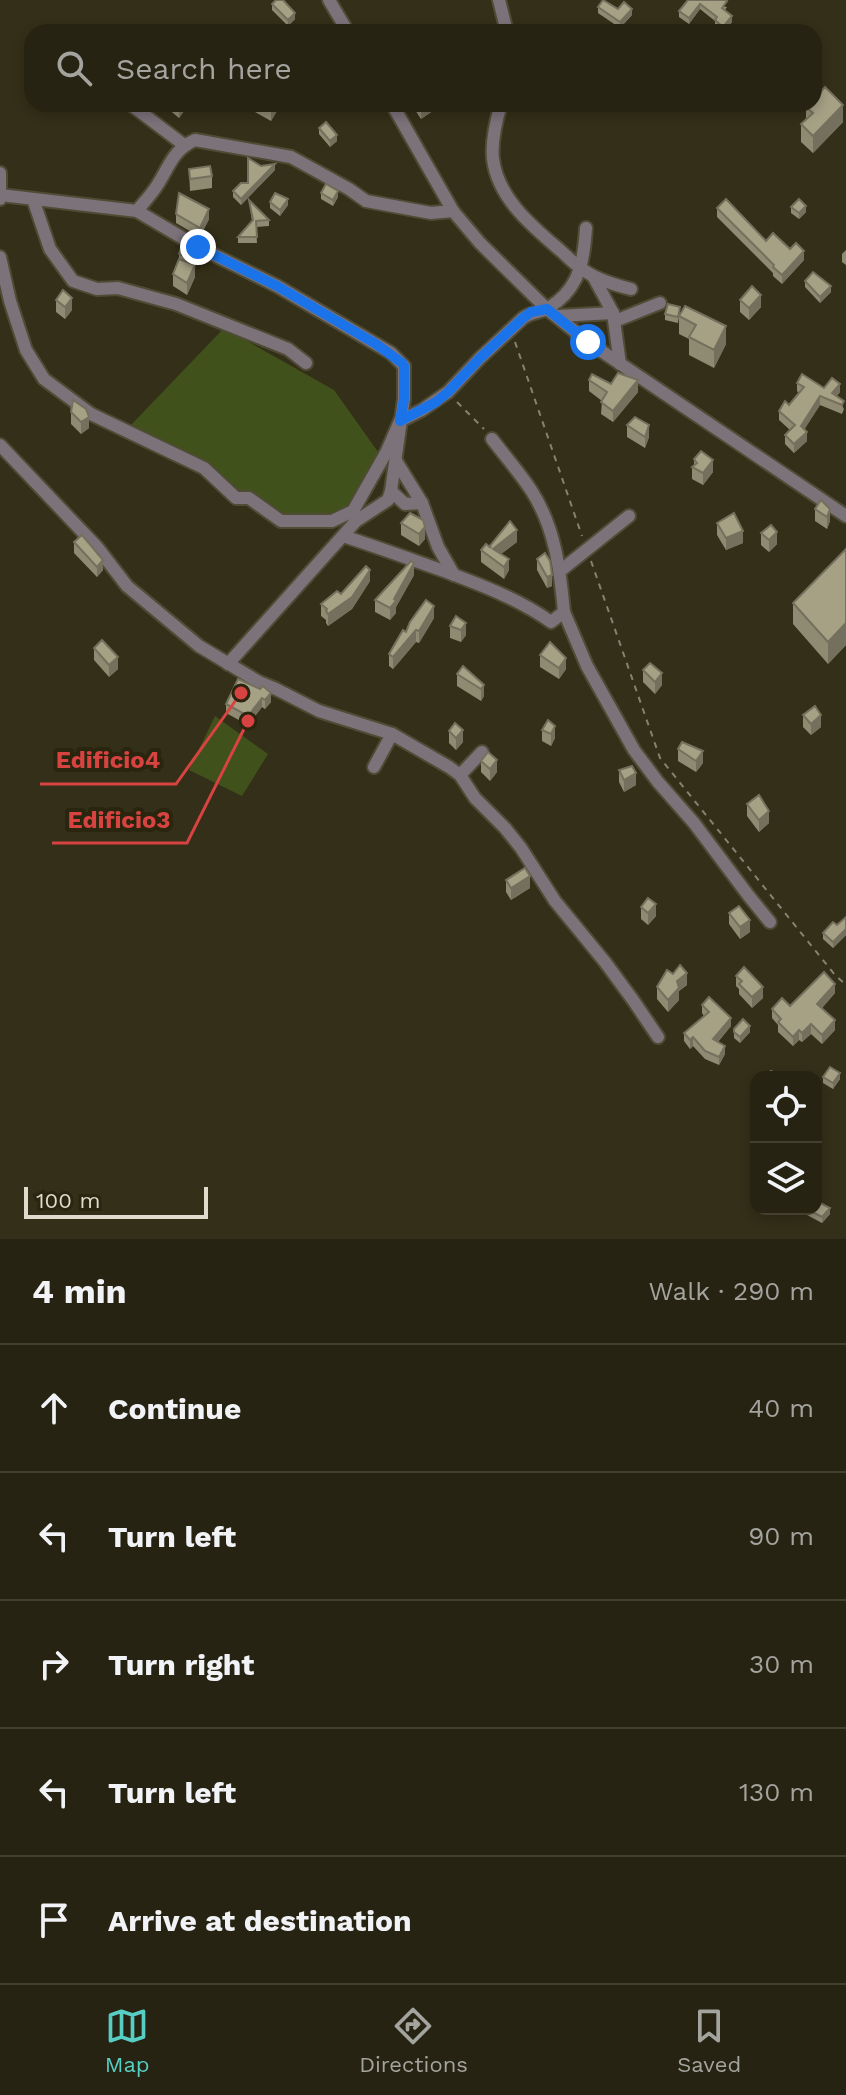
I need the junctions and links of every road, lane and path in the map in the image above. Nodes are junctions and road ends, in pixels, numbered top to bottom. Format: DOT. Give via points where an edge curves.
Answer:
graph roads {
  1 [pos="329,0"];
  2 [pos="499,0"];
  3 [pos="343,24"];
  4 [pos="505,24"];
  5 [pos="141,112"];
  6 [pos="397,112"];
  7 [pos="499,112"];
  8 [pos="184,145"];
  9 [pos="0,173"];
  10 [pos="0,197"];
  11 [pos="33,199"];
  12 [pos="137,211"];
  13 [pos="453,211"];
  14 [pos="586,228"];
  15 [pos="0,257"];
  16 [pos="587,272"];
  17 [pos="631,289"];
  18 [pos="660,303"];
  19 [pos="553,313"];
  20 [pos="614,317"];
  21 [pos="510,329"];
  22 [pos="306,363"];
  23 [pos="620,364"];
  24 [pos="448,392"];
  25 [pos="400,421"];
  26 [pos="492,439"];
  27 [pos="0,445"];
  28 [pos="396,461"];
  29 [pos="391,491"];
  30 [pos="422,503"];
  31 [pos="629,516"];
  32 [pos="846,516"];
  33 [pos="343,536"];
  34 [pos="587,549"];
  35 [pos="560,571"];
  36 [pos="454,575"];
  37 [pos="564,612"];
  38 [pos="551,622"];
  39 [pos="576,640"];
  40 [pos="228,664"];
  41 [pos="392,734"];
  42 [pos="482,752"];
  43 [pos="374,767"];
  44 [pos="460,775"];
  45 [pos="770,922"];
  46 [pos="846,985"];
  47 [pos="658,1037"];
  1 -- 3 [label="street"];
  2 -- 4 [label="street"];
  5 -- 8 [label="street"];
  6 -- 13 [label="street"];
  7 -- 16 [label="street" via="493,158 501,182 530,226"];
  8 -- 12 [label="street"];
  8 -- 13 [label="street" via="195,140 291,157 366,201 431,213"];
  9 -- 10 [label="street"];
  10 -- 11 [label="street"];
  11 -- 12 [label="street"];
  11 -- 22 [label="street" via="50,249 73,281 176,304 288,349"];
  12 -- 25 [label="street" via="391,353 404,366"];
  13 -- 19 [label="street"];
  14 -- 16 [label="street"];
  15 -- 25 [label="street" via="26,350 44,379 91,414 204,468 236,498 249,498 281,521 332,521 353,511"];
  16 -- 17 [label="street"];
  16 -- 19 [label="street"];
  16 -- 20 [label="street"];
  18 -- 20 [label="street"];
  19 -- 20 [label="street"];
  19 -- 21 [label="street" via="531,312"];
  19 -- 23 [label="street"];
  20 -- 23 [label="street"];
  21 -- 24 [label="street"];
  21 -- 34 [label="path"];
  23 -- 32 [label="street"];
  24 -- 25 [label="street"];
  24 -- 26 [label="path"];
  25 -- 28 [label="street"];
  26 -- 35 [label="street" via="532,491 552,533"];
  27 -- 40 [label="street" via="127,586"];
  28 -- 29 [label="street"];
  28 -- 30 [label="street"];
  29 -- 30 [label="street" via="405,504"];
  29 -- 33 [label="street" via="388,500"];
  30 -- 36 [label="street"];
  31 -- 34 [label="street"];
  33 -- 36 [label="street"];
  33 -- 40 [label="street"];
  34 -- 35 [label="street"];
  34 -- 46 [label="path" via="660,758"];
  35 -- 37 [label="street"];
  36 -- 38 [label="street"];
  37 -- 38 [label="street"];
  37 -- 39 [label="street"];
  38 -- 39 [label="street"];
  39 -- 45 [label="street" via="634,750"];
  40 -- 41 [label="street" via="319,711"];
  41 -- 43 [label="street"];
  41 -- 44 [label="street"];
  42 -- 44 [label="street"];
  44 -- 47 [label="street" via="521,848"];
}
